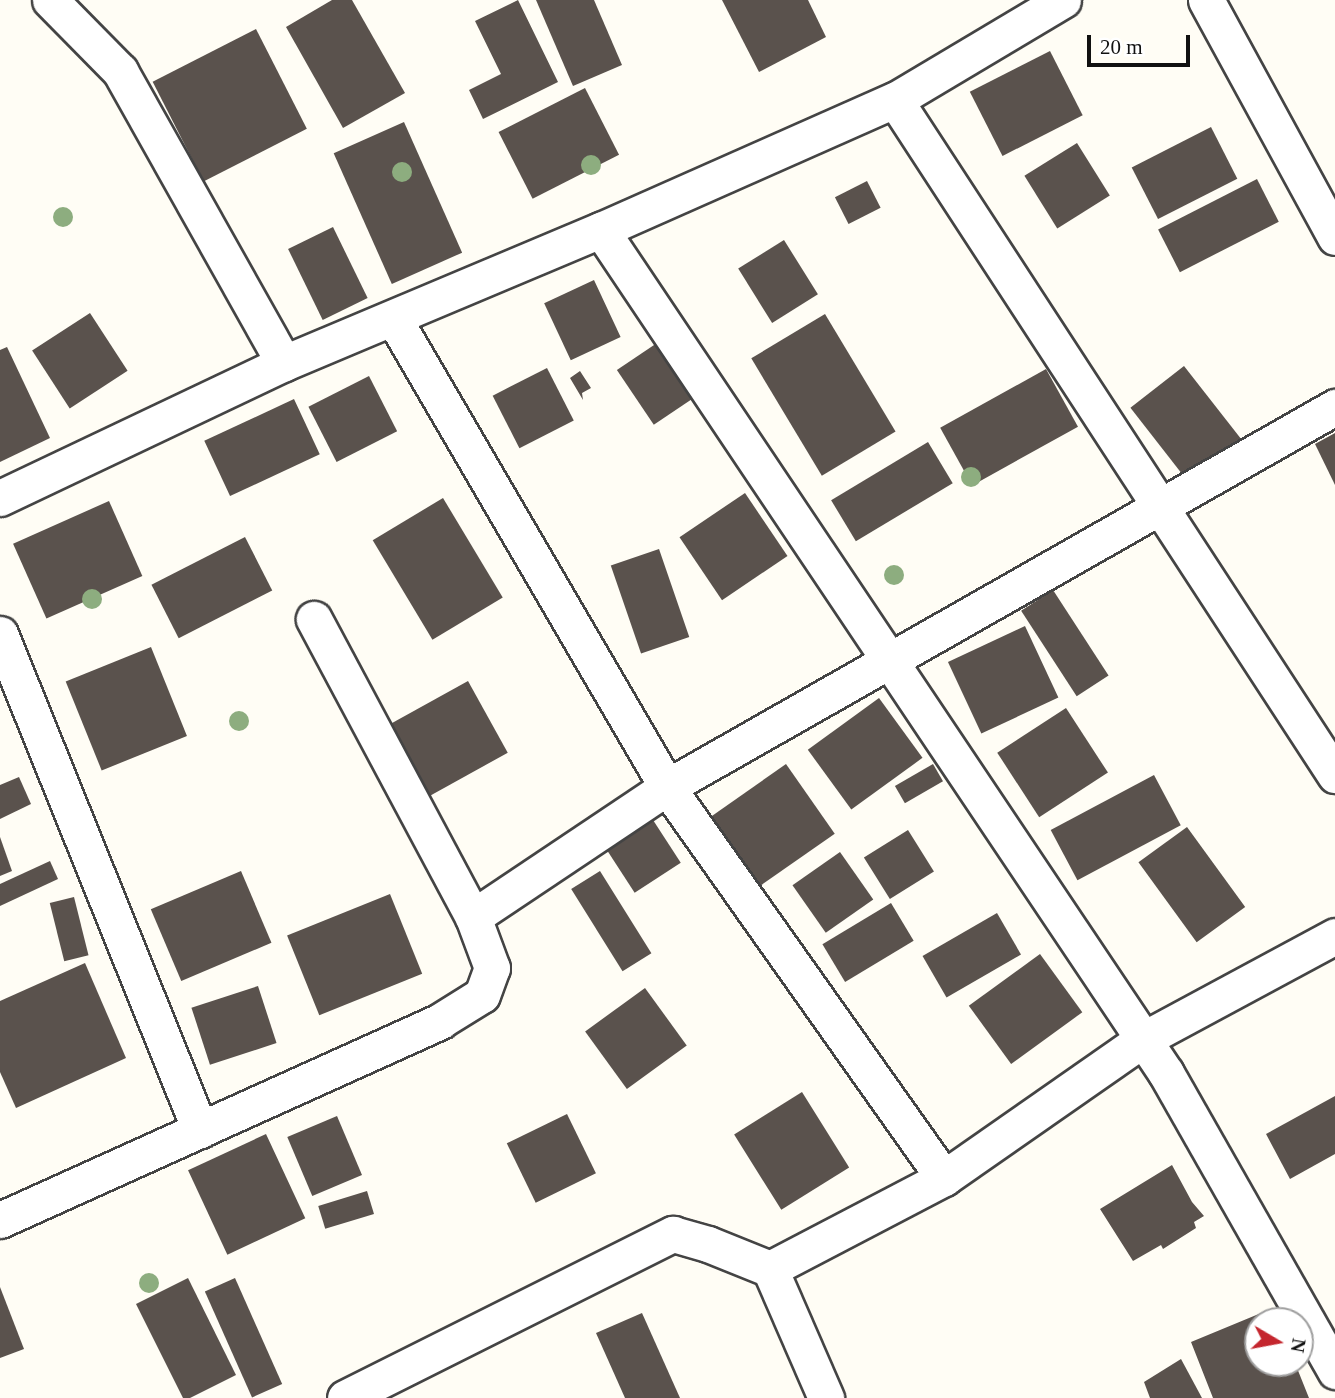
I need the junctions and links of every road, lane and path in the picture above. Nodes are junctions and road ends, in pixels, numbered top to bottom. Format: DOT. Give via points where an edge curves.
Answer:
graph roads {
  1 [pos="50,0"];
  2 [pos="1206,0"];
  3 [pos="1052,2"];
  4 [pos="894,100"];
  5 [pos="601,230"];
  6 [pos="1335,237"];
  7 [pos="394,319"];
  8 [pos="284,363"];
  9 [pos="1335,407"];
  10 [pos="0,498"];
  11 [pos="1161,508"];
  12 [pos="314,619"];
  13 [pos="0,634"];
  14 [pos="888,660"];
  15 [pos="1335,775"];
  16 [pos="667,787"];
  17 [pos="473,916"];
  18 [pos="1335,936"];
  19 [pos="1142,1040"];
  20 [pos="200,1130"];
  21 [pos="944,1178"];
  22 [pos="0,1220"];
  23 [pos="770,1269"];
  24 [pos="1335,1371"];
  25 [pos="345,1398"];
  26 [pos="826,1398"];
  1 -- 8 [label="street" via="120,71"];
  2 -- 6 [label="street"];
  3 -- 4 [label="street"];
  4 -- 5 [label="street"];
  4 -- 11 [label="street"];
  5 -- 7 [label="street"];
  5 -- 14 [label="street"];
  7 -- 8 [label="street"];
  7 -- 16 [label="street"];
  8 -- 10 [label="street"];
  9 -- 11 [label="street"];
  11 -- 14 [label="street"];
  11 -- 15 [label="street"];
  12 -- 17 [label="street"];
  13 -- 20 [label="street"];
  14 -- 16 [label="street"];
  14 -- 19 [label="street"];
  16 -- 17 [label="street"];
  16 -- 21 [label="street"];
  17 -- 20 [label="street" via="492,968 482,995 440,1021"];
  18 -- 19 [label="street"];
  19 -- 21 [label="street"];
  19 -- 24 [label="street" via="1196,1122"];
  20 -- 22 [label="street"];
  21 -- 23 [label="street"];
  23 -- 25 [label="street" via="673,1234"];
  23 -- 26 [label="street"];
}
